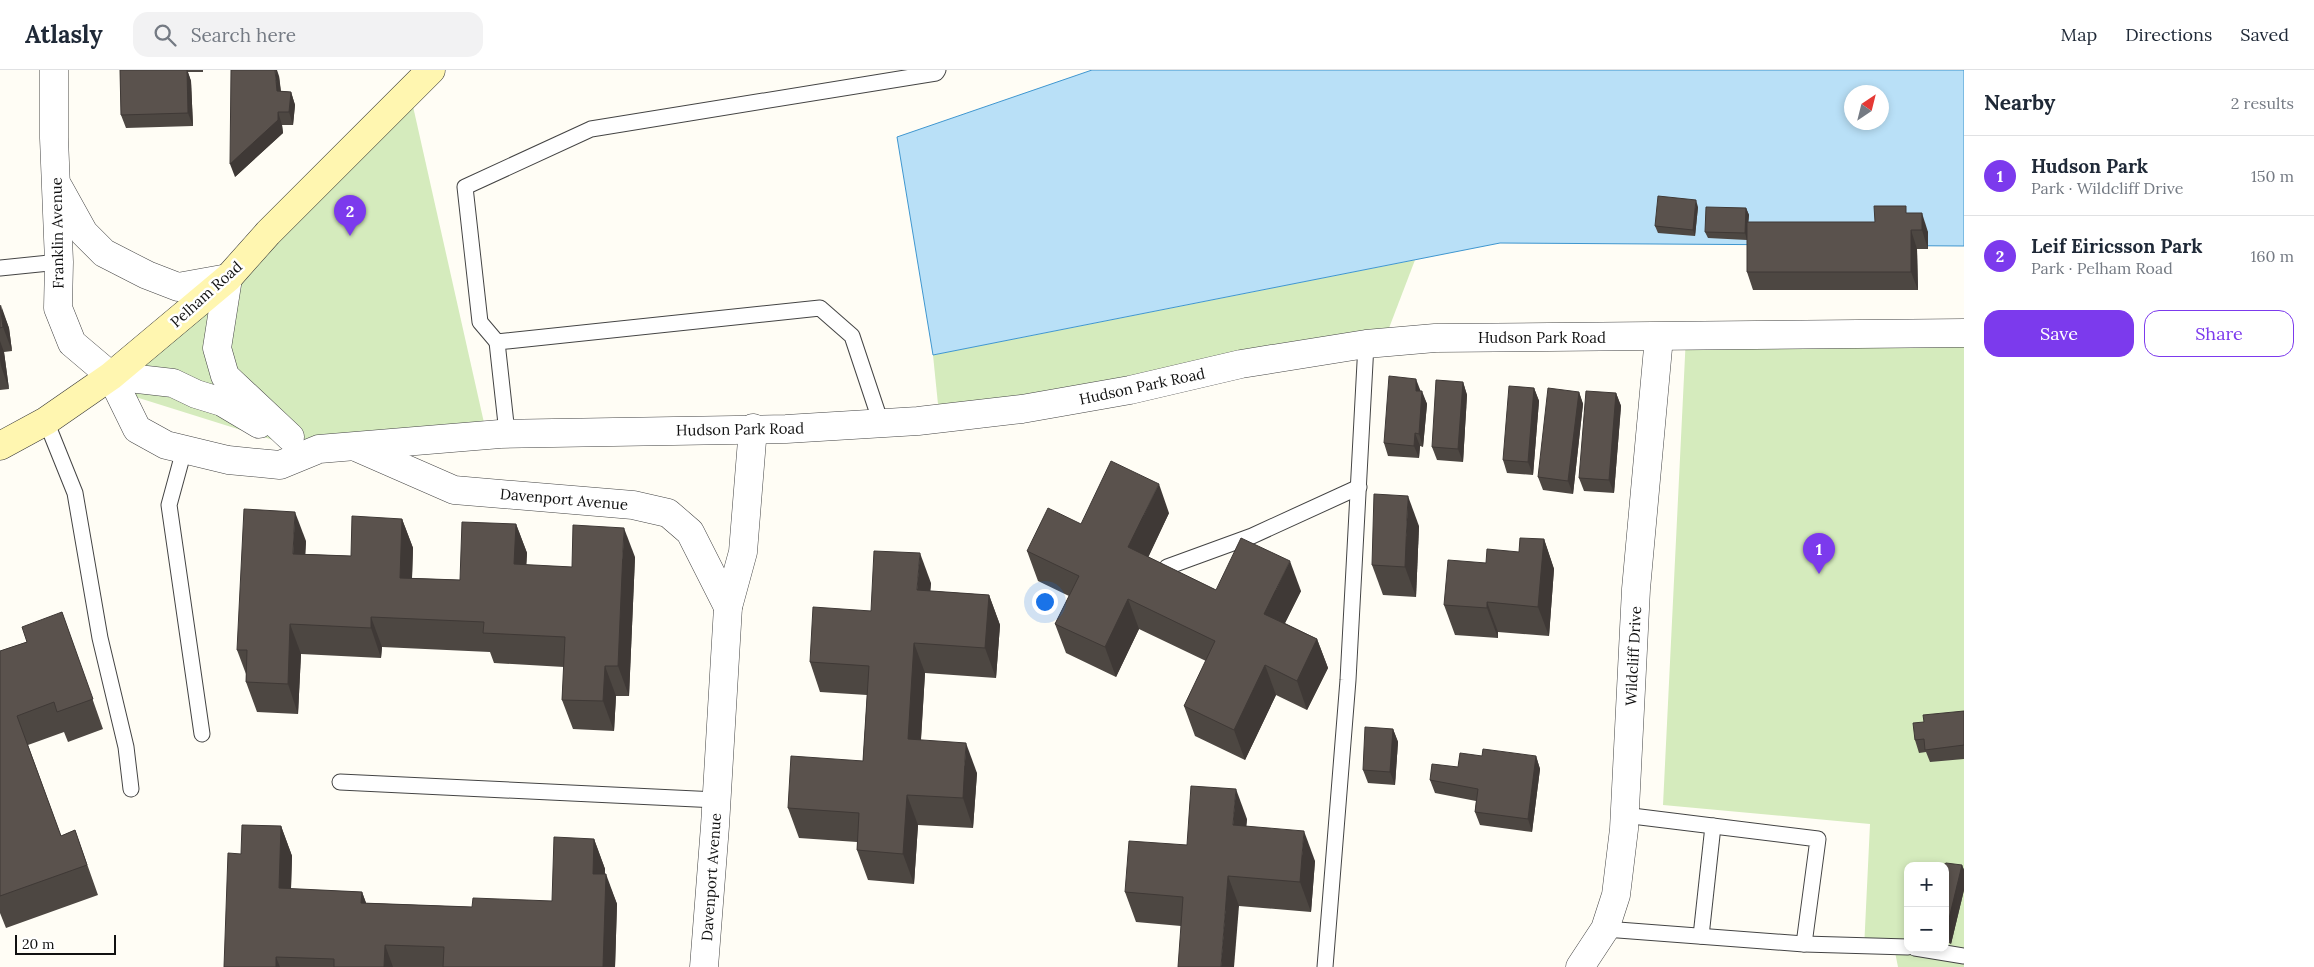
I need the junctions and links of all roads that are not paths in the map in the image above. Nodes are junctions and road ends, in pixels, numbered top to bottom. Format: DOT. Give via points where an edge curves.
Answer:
graph roads {
  1 [pos="54,70"];
  2 [pos="431,70"];
  3 [pos="938,70"];
  4 [pos="56,183"];
  5 [pos="59,262"];
  6 [pos="0,268"];
  7 [pos="228,278"];
  8 [pos="1964,333"];
  9 [pos="1659,337"];
  10 [pos="497,342"];
  11 [pos="1366,344"];
  12 [pos="111,376"];
  13 [pos="46,421"];
  14 [pos="881,424"];
  15 [pos="753,428"];
  16 [pos="507,433"];
  17 [pos="290,437"];
  18 [pos="0,446"];
  19 [pos="355,446"];
  20 [pos="319,449"];
  21 [pos="184,450"];
  22 [pos="1358,487"];
  23 [pos="1167,567"];
  24 [pos="728,607"];
  25 [pos="202,734"];
  26 [pos="340,782"];
  27 [pos="131,789"];
  28 [pos="717,800"];
  29 [pos="1624,815"];
  30 [pos="1713,826"];
  31 [pos="1605,929"];
  32 [pos="1701,936"];
  33 [pos="1804,944"];
  34 [pos="1904,947"];
  35 [pos="1940,952"];
  36 [pos="1964,956"];
  37 [pos="704,967"];
  38 [pos="1326,967"];
  39 [pos="1580,967"];
  1 -- 4 [label="street, Franklin Avenue"];
  2 -- 7 [label="main road, Pelham Road" via="268,233"];
  3 -- 10 [label="lane" via="936,73 591,129 465,187 480,322"];
  4 -- 5 [label="street, Franklin Avenue"];
  4 -- 7 [label="street" via="84,233 104,253 178,287"];
  5 -- 6 [label="lane"];
  5 -- 12 [label="street, Franklin Avenue" via="58,308 72,343"];
  7 -- 12 [label="main road, Pelham Road"];
  7 -- 17 [label="street" via="217,348 225,376"];
  8 -- 9 [label="street, Hudson Park Road"];
  9 -- 11 [label="street, Hudson Park Road" via="1435,338"];
  9 -- 29 [label="street, Wildcliff Drive" via="1636,589"];
  10 -- 14 [label="lane" via="820,308 852,336"];
  10 -- 16 [label="lane"];
  11 -- 14 [label="street, Hudson Park Road" via="1240,364 1130,390 1022,409"];
  11 -- 22 [label="lane"];
  12 -- 13 [label="main road, Pelham Road"];
  12 -- 17 [label="street, Hudson Park Road" via="173,383 222,402 245,417"];
  12 -- 21 [label="street, Hudson Park Road" via="137,429 166,445"];
  13 -- 18 [label="main road, Pelham Road"];
  13 -- 27 [label="lane" via="75,493 100,638 126,747"];
  14 -- 15 [label="street, Hudson Park Road"];
  15 -- 16 [label="street, Hudson Park Road"];
  15 -- 24 [label="street, Davenport Avenue" via="743,552"];
  16 -- 19 [label="street, Hudson Park Road"];
  17 -- 20 [label="street, Hudson Park Road"];
  19 -- 20 [label="street, Hudson Park Road"];
  19 -- 24 [label="street, Davenport Avenue" via="454,490 633,504 668,513 690,532"];
  20 -- 21 [label="street, Hudson Park Road" via="280,465 228,460"];
  21 -- 25 [label="lane" via="169,505"];
  22 -- 23 [label="lane" via="1252,536"];
  22 -- 38 [label="lane" via="1348,680"];
  24 -- 28 [label="street, Davenport Avenue"];
  26 -- 28 [label="lane"];
  28 -- 37 [label="street, Davenport Avenue"];
  29 -- 30 [label="lane"];
  29 -- 31 [label="street, Wildcliff Drive" via="1616,895"];
  30 -- 32 [label="lane"];
  30 -- 33 [label="lane" via="1818,839"];
  31 -- 32 [label="lane"];
  31 -- 39 [label="street, Wildcliff Drive"];
  32 -- 33 [label="lane"];
  33 -- 34 [label="lane"];
  35 -- 36 [label="lane"];
}
